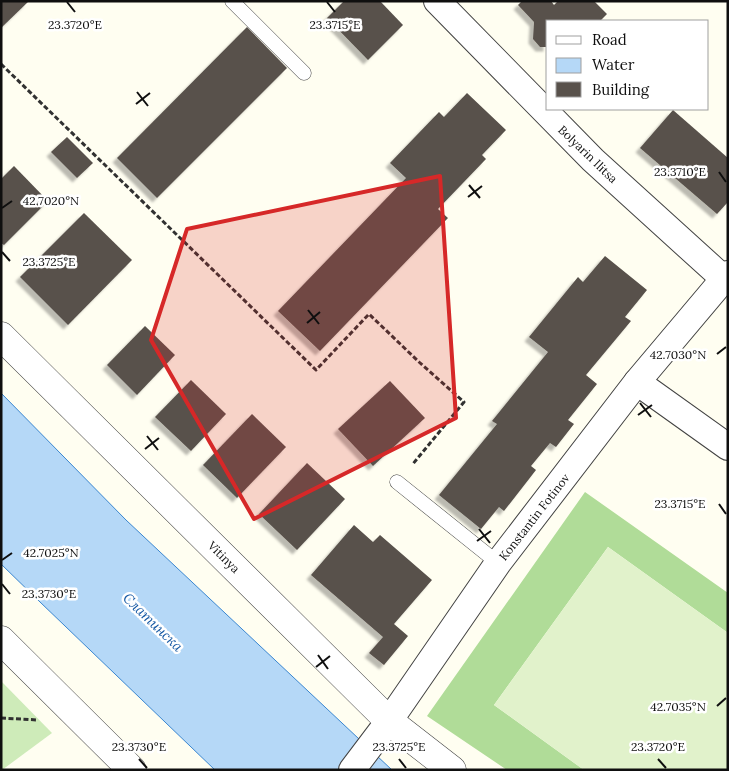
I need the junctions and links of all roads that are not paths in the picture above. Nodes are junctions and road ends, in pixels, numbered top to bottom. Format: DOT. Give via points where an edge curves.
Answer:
graph roads {
  1 [pos="232,1"];
  2 [pos="437,1"];
  3 [pos="304,73"];
  4 [pos="726,277"];
  5 [pos="1,336"];
  6 [pos="637,382"];
  7 [pos="728,447"];
  8 [pos="397,482"];
  9 [pos="498,563"];
  10 [pos="1,640"];
  11 [pos="382,730"];
  12 [pos="132,770"];
  13 [pos="352,770"];
  14 [pos="452,770"];
  1 -- 3 [label="lane"];
  2 -- 4 [label="street, Bolyarin Ilitsa" via="593,160"];
  4 -- 6 [label="street, Konstantin Fotinov"];
  5 -- 11 [label="street, Vitinya"];
  6 -- 7 [label="street"];
  6 -- 9 [label="street, Konstantin Fotinov"];
  8 -- 9 [label="lane"];
  9 -- 11 [label="street, Konstantin Fotinov"];
  10 -- 12 [label="street"];
  11 -- 13 [label="street, Konstantin Fotinov"];
  11 -- 14 [label="street, Vitinya"];
}
